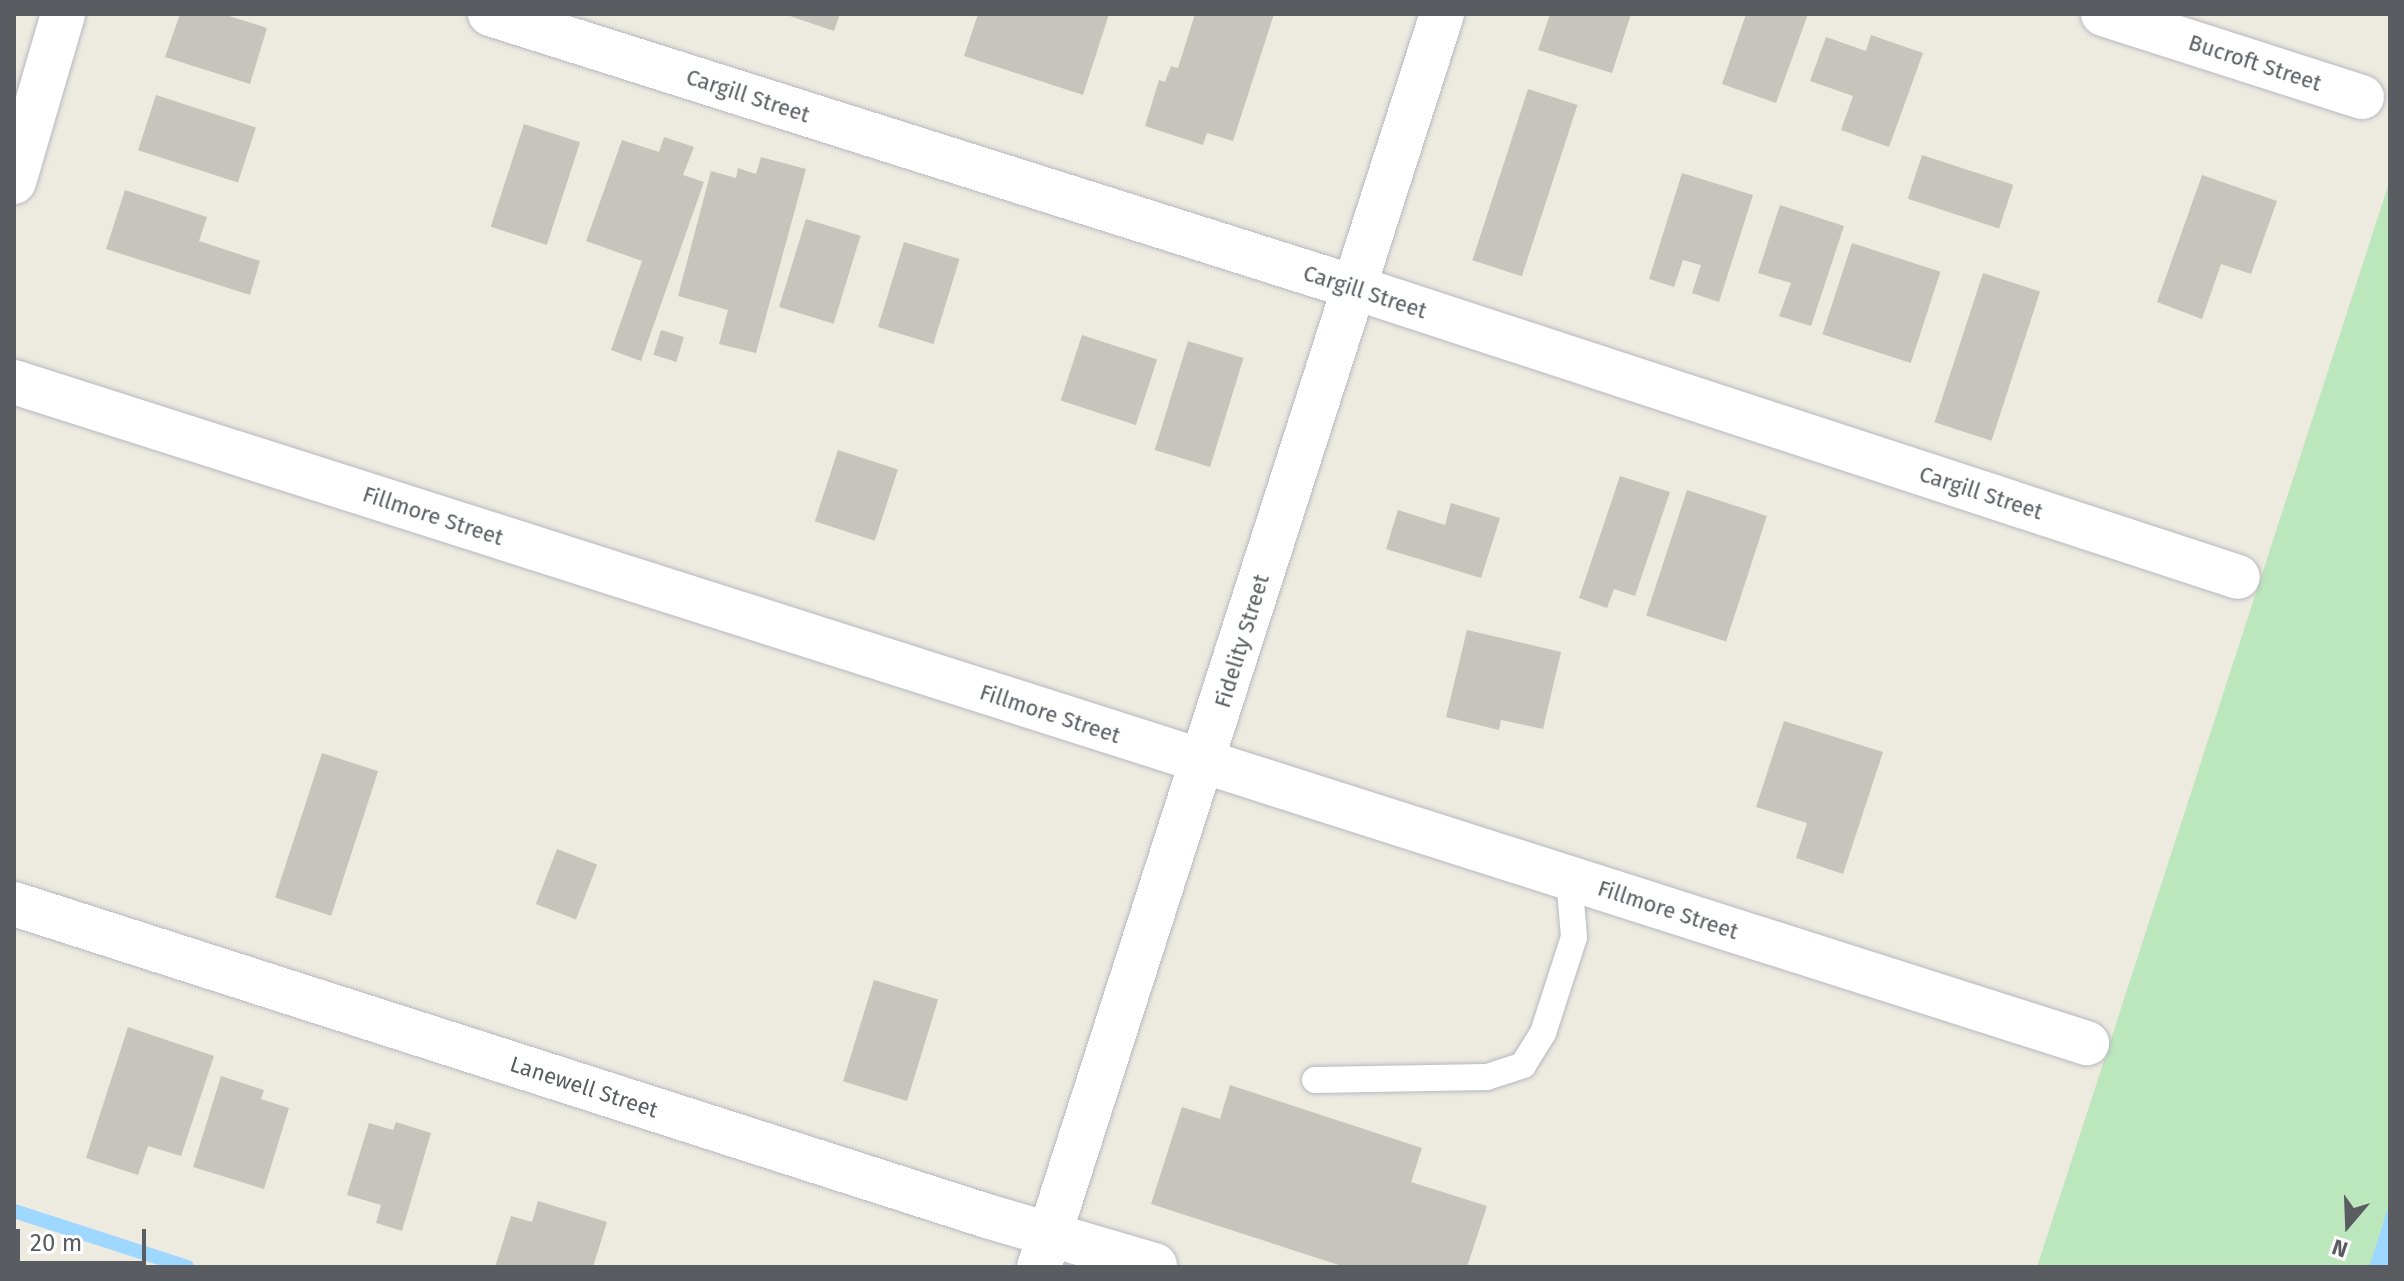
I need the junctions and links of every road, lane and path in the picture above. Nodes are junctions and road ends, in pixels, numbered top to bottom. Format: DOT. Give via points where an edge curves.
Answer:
graph roads {
  1 [pos="63,14"];
  2 [pos="490,14"];
  3 [pos="1442,14"];
  4 [pos="2103,14"];
  5 [pos="2362,97"];
  6 [pos="14,182"];
  7 [pos="1353,287"];
  8 [pos="14,382"];
  9 [pos="2238,577"];
  10 [pos="1204,762"];
  11 [pos="1569,878"];
  12 [pos="14,904"];
  13 [pos="2087,1043"];
  14 [pos="1315,1080"];
  15 [pos="1044,1251"];
  16 [pos="1155,1265"];
  1 -- 6 [label="street"];
  2 -- 7 [label="street, Cargill Street"];
  3 -- 7 [label="street, Fidelity Street"];
  4 -- 5 [label="street, Bucroft Street"];
  7 -- 9 [label="street, Cargill Street"];
  7 -- 10 [label="street, Fidelity Street"];
  8 -- 10 [label="street, Fillmore Street"];
  10 -- 11 [label="street, Fillmore Street"];
  10 -- 15 [label="street, Fidelity Street"];
  11 -- 13 [label="street, Fillmore Street"];
  11 -- 14 [label="lane" via="1574,937 1543,1033 1523,1065 1487,1077 1429,1074"];
  12 -- 15 [label="street, Lanewell Street"];
  15 -- 16 [label="street, Lanewell Street"];
}
